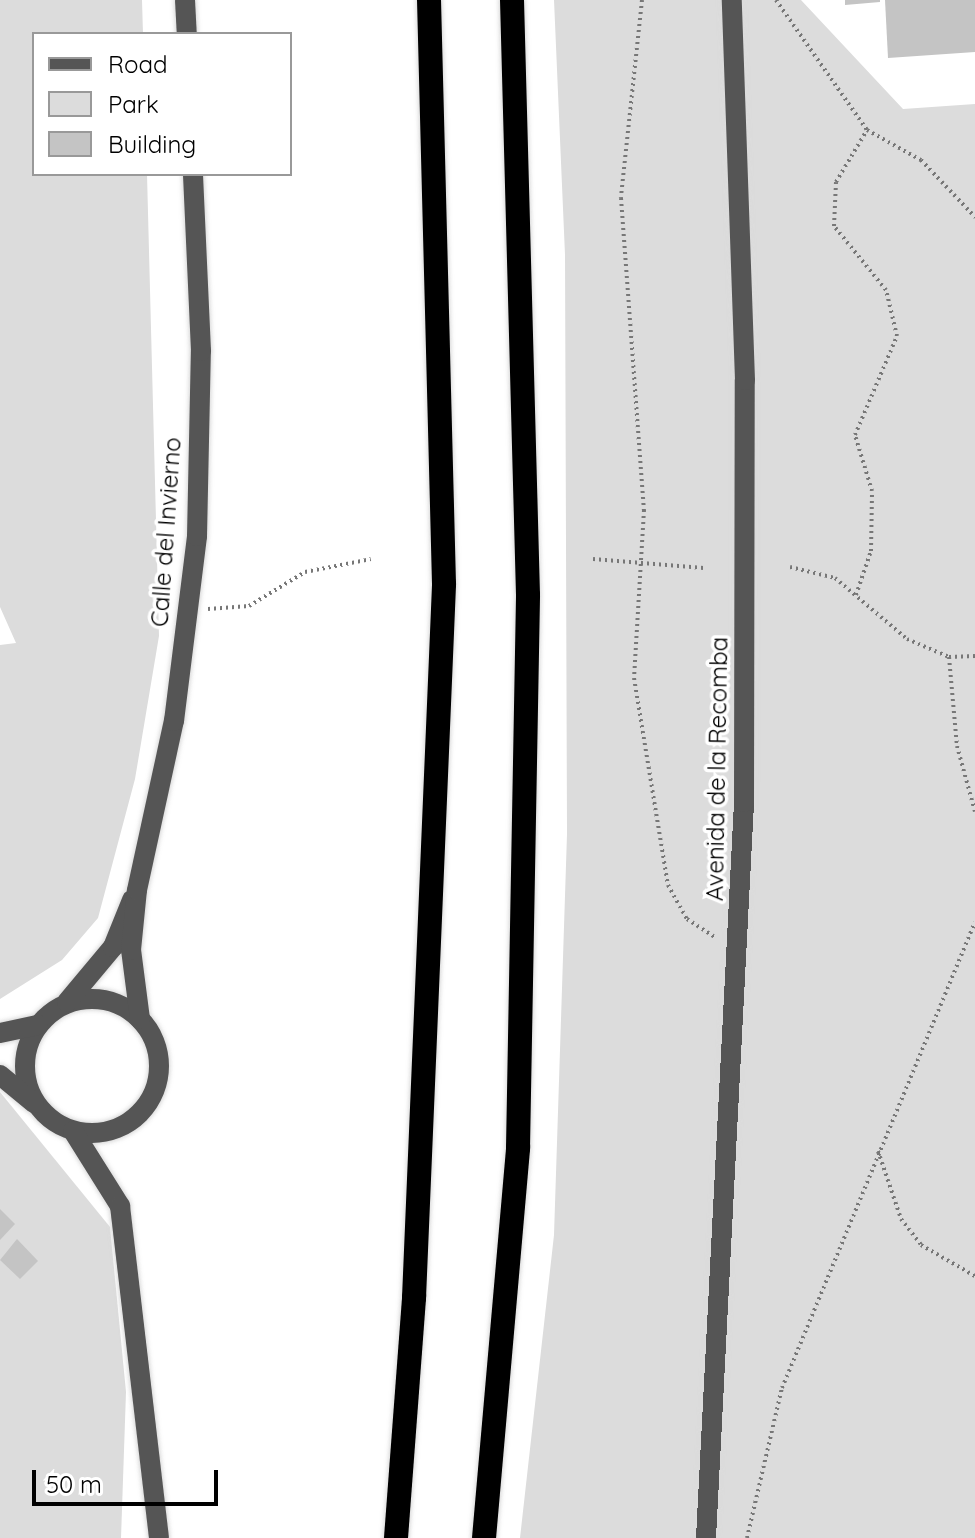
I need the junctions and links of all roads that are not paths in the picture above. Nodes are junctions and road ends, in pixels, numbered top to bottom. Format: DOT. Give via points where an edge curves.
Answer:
graph roads {
  1 [pos="185,0"];
  2 [pos="429,0"];
  3 [pos="512,0"];
  4 [pos="732,0"];
  5 [pos="187,32"];
  6 [pos="193,176"];
  7 [pos="137,890"];
  8 [pos="67,1002"];
  9 [pos="140,1019"];
  10 [pos="38,1025"];
  11 [pos="0,1033"];
  12 [pos="0,1075"];
  13 [pos="36,1104"];
  14 [pos="73,1131"];
  15 [pos="159,1538"];
  16 [pos="396,1538"];
  17 [pos="484,1538"];
  18 [pos="706,1538"];
  1 -- 5 [label="street"];
  2 -- 16 [label="highway" via="444,584 415,1283"];
  3 -- 17 [label="highway" via="528,595 518,1148"];
  4 -- 18 [label="street, Avenida de la Recomba" via="745,380 740,948"];
  6 -- 7 [label="street, Calle del Invierno" via="201,351 197,536 174,721"];
  7 -- 8 [label="street, Calle del Invierno" via="113,947"];
  7 -- 9 [label="street, Calle del Invierno" via="131,950"];
  8 -- 9 [label="street" via="104,999"];
  8 -- 10 [label="street"];
  9 -- 14 [label="street" via="157,1045 154,1093 121,1127"];
  10 -- 11 [label="street"];
  10 -- 13 [label="street" via="24,1060"];
  12 -- 13 [label="street"];
  13 -- 14 [label="street"];
  14 -- 15 [label="street" via="120,1206"];
}
